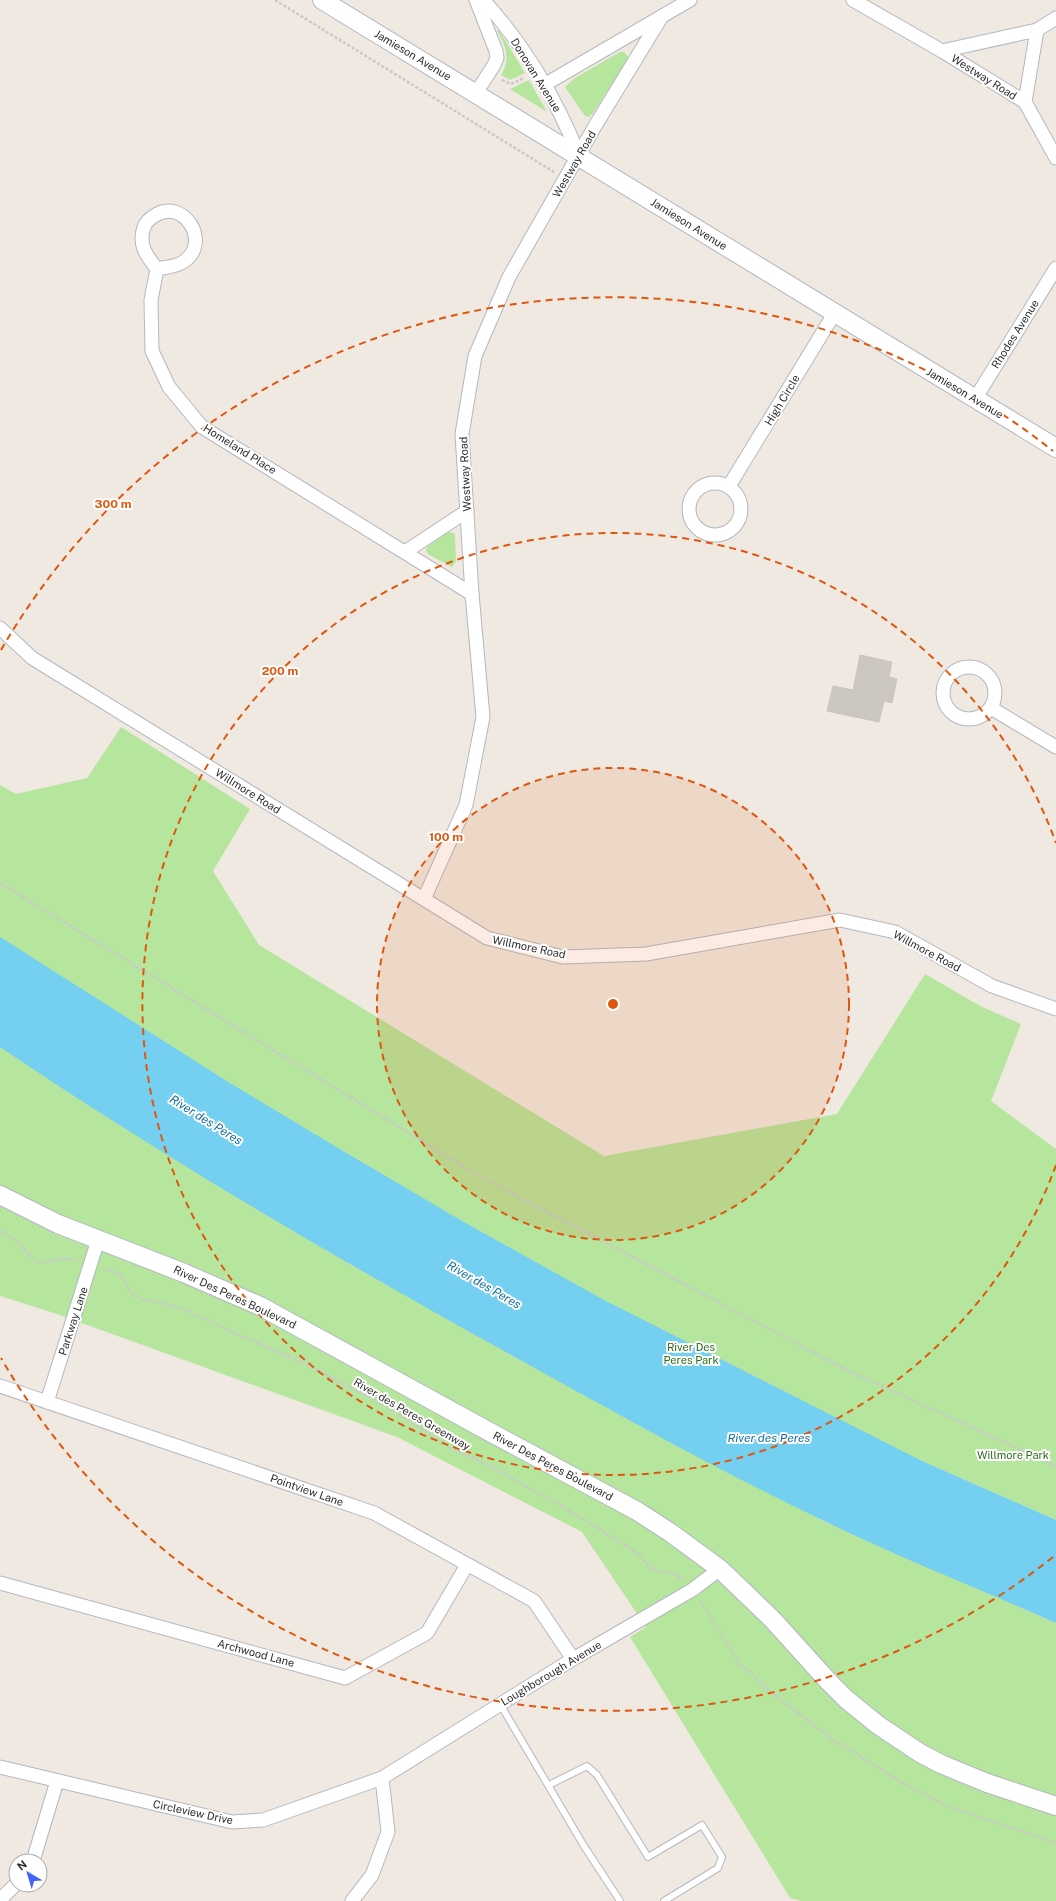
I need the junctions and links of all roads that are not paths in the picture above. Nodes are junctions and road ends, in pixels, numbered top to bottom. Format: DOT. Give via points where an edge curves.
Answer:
graph roads {
  1 [pos="322,0"];
  2 [pos="476,0"];
  3 [pos="483,0"];
  4 [pos="690,0"];
  5 [pos="853,0"];
  6 [pos="662,16"];
  7 [pos="1056,18"];
  8 [pos="1037,30"];
  9 [pos="942,51"];
  10 [pos="544,86"];
  11 [pos="476,93"];
  12 [pos="1025,102"];
  13 [pos="579,156"];
  14 [pos="1056,158"];
  15 [pos="157,268"];
  16 [pos="1056,268"];
  17 [pos="834,314"];
  18 [pos="975,399"];
  19 [pos="1056,448"];
  20 [pos="729,486"];
  21 [pos="467,511"];
  22 [pos="405,552"];
  23 [pos="472,594"];
  24 [pos="0,628"];
  25 [pos="991,708"];
  26 [pos="1056,747"];
  27 [pos="424,899"];
  28 [pos="1056,1009"];
  29 [pos="0,1195"];
  30 [pos="98,1240"];
  31 [pos="0,1386"];
  32 [pos="47,1402"];
  33 [pos="467,1565"];
  34 [pos="720,1569"];
  35 [pos="0,1583"];
  36 [pos="573,1659"];
  37 [pos="500,1704"];
  38 [pos="0,1767"];
  39 [pos="382,1778"];
  40 [pos="57,1781"];
  41 [pos="549,1785"];
  42 [pos="1056,1806"];
  43 [pos="35,1853"];
  44 [pos="8,1892"];
  45 [pos="0,1900"];
  46 [pos="352,1901"];
  47 [pos="620,1901"];
  48 [pos="664,1901"];
  1 -- 11 [label="main road, Jamieson Avenue"];
  2 -- 11 [label="street" via="497,58"];
  3 -- 10 [label="street, Donovan Avenue" via="508,28"];
  4 -- 6 [label="street, Westway Road"];
  5 -- 9 [label="street, Westway Road"];
  6 -- 10 [label="street, Westway Road"];
  6 -- 13 [label="street, Westway Road"];
  7 -- 8 [label="street"];
  8 -- 9 [label="street, Westway Road"];
  8 -- 12 [label="street"];
  9 -- 12 [label="street, Westway Road"];
  10 -- 13 [label="street, Donovan Avenue" via="564,121"];
  11 -- 13 [label="main road, Jamieson Avenue"];
  12 -- 14 [label="street"];
  13 -- 17 [label="main road, Jamieson Avenue"];
  13 -- 21 [label="street, Westway Road" via="509,277 475,356 462,434"];
  15 -- 15 [label="street" via="183,262 196,244 195,231 188,220 176,212 166,211 157,214 145,224 141,236 142,247"];
  15 -- 22 [label="street, Homeland Place" via="151,300 152,351 169,387 202,427"];
  16 -- 18 [label="street, Rhodes Avenue"];
  17 -- 18 [label="main road, Jamieson Avenue"];
  17 -- 20 [label="street, High Circle"];
  18 -- 19 [label="main road, Jamieson Avenue"];
  20 -- 20 [label="street" via="714,482 705,484 692,496 689,514 700,531 718,535 734,528 739,521 742,504 735,490"];
  21 -- 22 [label="street"];
  21 -- 23 [label="street, Westway Road"];
  22 -- 23 [label="street, Homeland Place"];
  23 -- 27 [label="street, Westway Road" via="483,717 466,805"];
  24 -- 27 [label="street, Willmore Road" via="32,658"];
  25 -- 26 [label="street"];
  27 -- 28 [label="street, Willmore Road" via="487,938 563,957 646,954 840,920 895,932 992,986"];
  29 -- 30 [label="main road, River Des Peres Boulevard"];
  30 -- 32 [label="street, Parkway Lane"];
  30 -- 34 [label="main road, River Des Peres Boulevard" via="208,1283 287,1319 637,1511"];
  31 -- 32 [label="street, Pointview Lane"];
  32 -- 33 [label="street, Pointview Lane" via="374,1513"];
  33 -- 35 [label="street, Archwood Lane" via="427,1633 345,1678"];
  33 -- 36 [label="street, Pointview Lane" via="534,1602"];
  34 -- 36 [label="street, Loughborough Avenue" via="692,1590"];
  34 -- 42 [label="main road, River Des Peres Boulevard" via="773,1620 846,1699 878,1726 942,1764 987,1783"];
  36 -- 37 [label="street, Loughborough Avenue"];
  37 -- 39 [label="street, Loughborough Avenue"];
  37 -- 41 [label="lane"];
  38 -- 40 [label="street, Circleview Drive"];
  39 -- 40 [label="street, Circleview Drive" via="263,1820 232,1822"];
  39 -- 46 [label="street" via="388,1832 372,1875"];
  40 -- 43 [label="street"];
  41 -- 47 [label="lane"];
  41 -- 48 [label="lane" via="587,1766 597,1775 648,1857 702,1825 722,1857 718,1868"];
  44 -- 45 [label="street"];
}
